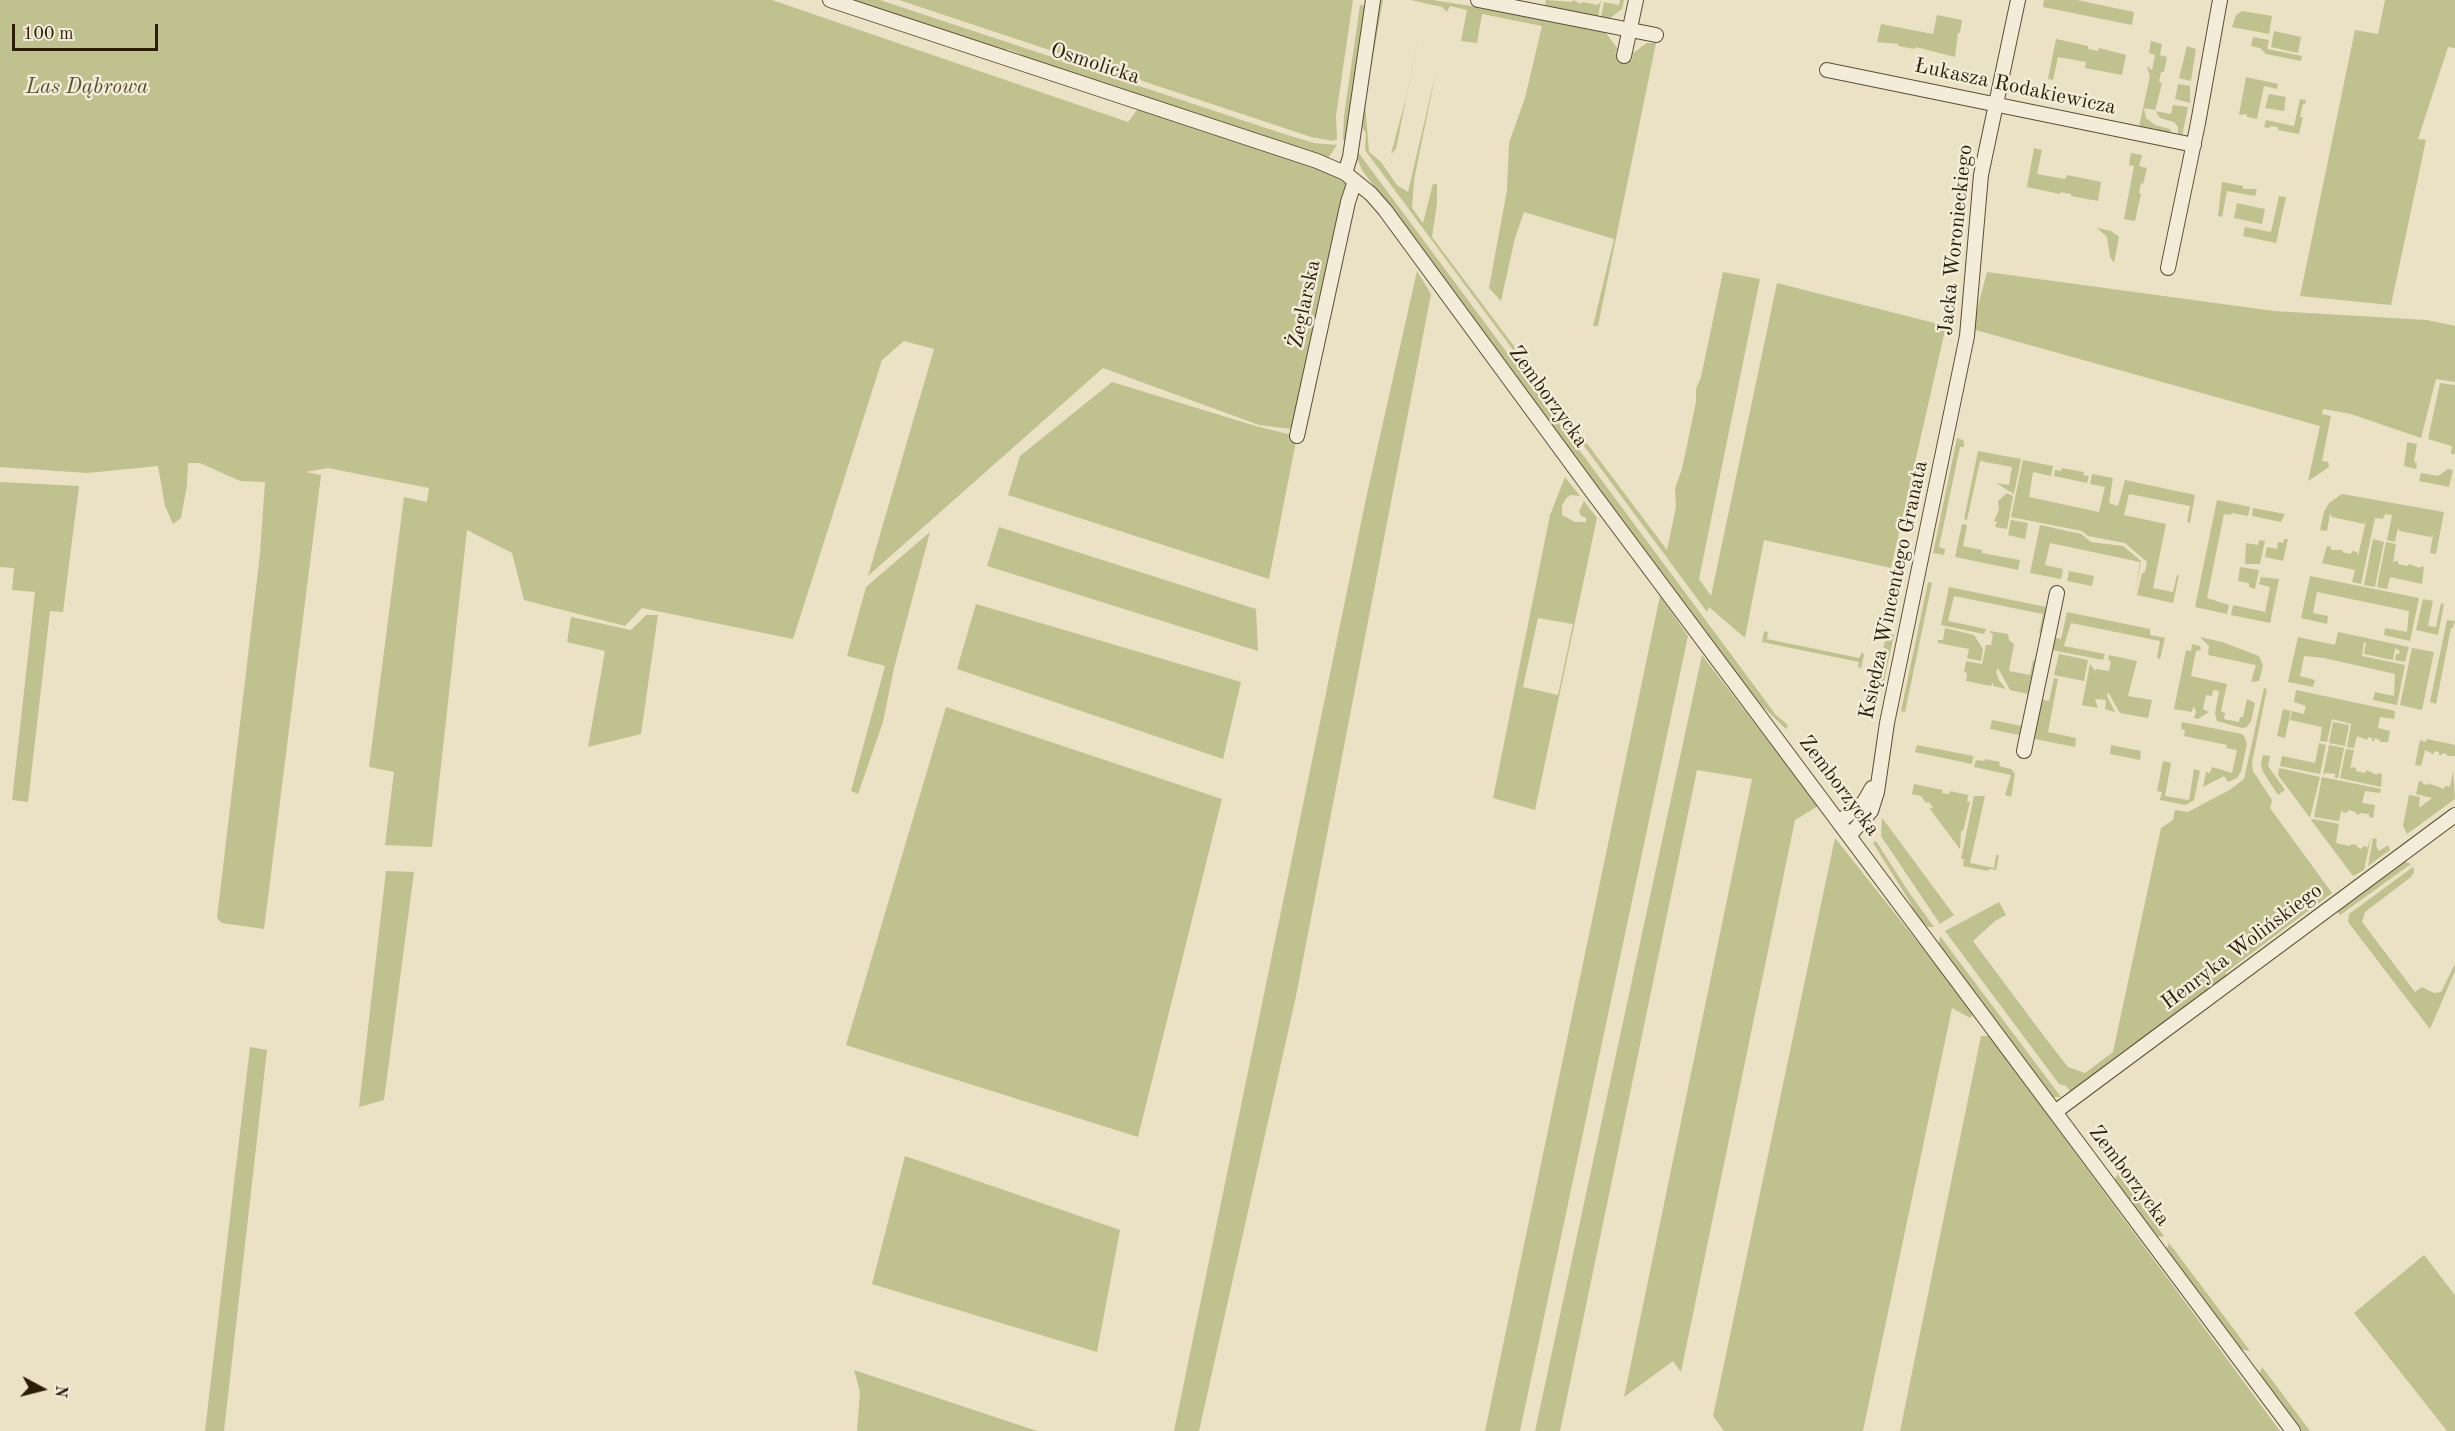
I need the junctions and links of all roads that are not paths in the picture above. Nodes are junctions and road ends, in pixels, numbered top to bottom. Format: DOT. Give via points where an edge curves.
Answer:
graph roads {
  1 [pos="830,0"];
  2 [pos="1373,0"];
  3 [pos="1478,0"];
  4 [pos="1635,0"];
  5 [pos="2018,0"];
  6 [pos="2220,0"];
  7 [pos="1629,31"];
  8 [pos="1656,35"];
  9 [pos="1624,56"];
  10 [pos="1827,70"];
  11 [pos="1996,104"];
  12 [pos="2194,146"];
  13 [pos="1350,177"];
  14 [pos="2168,268"];
  15 [pos="1951,414"];
  16 [pos="1297,436"];
  17 [pos="2057,593"];
  18 [pos="2024,751"];
  19 [pos="1878,775"];
  20 [pos="2455,815"];
  21 [pos="1839,822"];
  22 [pos="1850,836"];
  23 [pos="2055,1112"];
  24 [pos="2293,1431"];
  1 -- 13 [label="street, Osmolicka" via="1279,147"];
  2 -- 13 [label="street, Żeglarska"];
  3 -- 7 [label="street"];
  4 -- 7 [label="street"];
  5 -- 11 [label="street, Jacka Woronieckiego"];
  6 -- 12 [label="street"];
  7 -- 8 [label="street"];
  7 -- 9 [label="street"];
  10 -- 11 [label="street, Łukasza Rodakiewicza"];
  11 -- 12 [label="street, Łukasza Rodakiewicza"];
  11 -- 15 [label="street, Jacka Woronieckiego" via="1981,175 1969,329"];
  12 -- 14 [label="street"];
  13 -- 16 [label="street, Żeglarska" via="1348,202"];
  13 -- 21 [label="street, Zemborzycka" via="1385,210"];
  15 -- 19 [label="street, Księdza Wincentego Granata"];
  17 -- 18 [label="street"];
  19 -- 21 [label="street, Księdza Wincentego Granata" via="1864,802"];
  19 -- 22 [label="street, Księdza Wincentego Granata" via="1873,807"];
  20 -- 23 [label="street, Henryka Wolińskiego"];
  21 -- 22 [label="street, Zemborzycka"];
  22 -- 23 [label="street, Zemborzycka"];
  23 -- 24 [label="street, Zemborzycka"];
}
